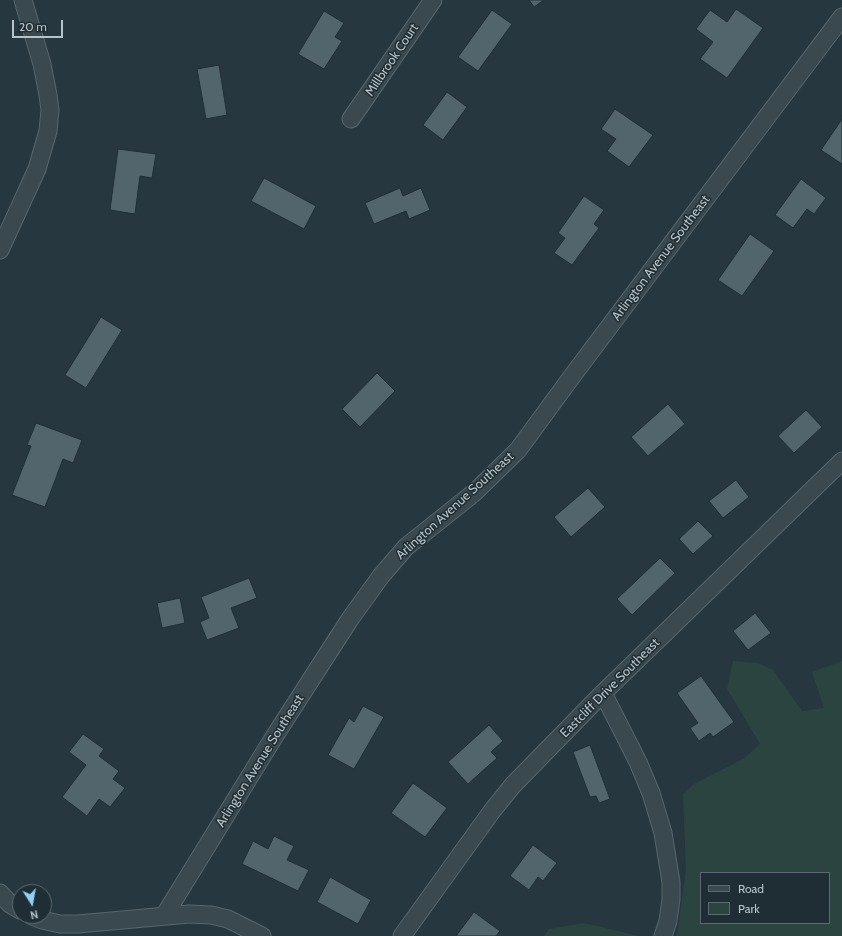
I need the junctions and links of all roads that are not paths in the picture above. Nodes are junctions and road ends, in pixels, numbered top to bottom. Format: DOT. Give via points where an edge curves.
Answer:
graph roads {
  1 [pos="23,0"];
  2 [pos="432,0"];
  3 [pos="842,17"];
  4 [pos="351,119"];
  5 [pos="0,250"];
  6 [pos="842,462"];
  7 [pos="603,693"];
  8 [pos="0,893"];
  9 [pos="12,905"];
  10 [pos="164,916"];
  11 [pos="52,922"];
  12 [pos="262,936"];
  13 [pos="402,936"];
  14 [pos="663,936"];
  1 -- 5 [label="street" via="42,64 50,110 48,131 37,169"];
  2 -- 4 [label="street, Millbrook Court"];
  3 -- 10 [label="street, Arlington Avenue Southeast" via="518,450 475,492 406,547 381,576 350,619 278,731"];
  6 -- 7 [label="street, Eastcliff Drive Southeast"];
  7 -- 13 [label="street, Eastcliff Drive Southeast" via="509,790"];
  7 -- 14 [label="street" via="638,762 663,833 671,899"];
  8 -- 9 [label="street"];
  10 -- 11 [label="street" via="78,924"];
  10 -- 12 [label="street" via="211,915 228,919"];
}
